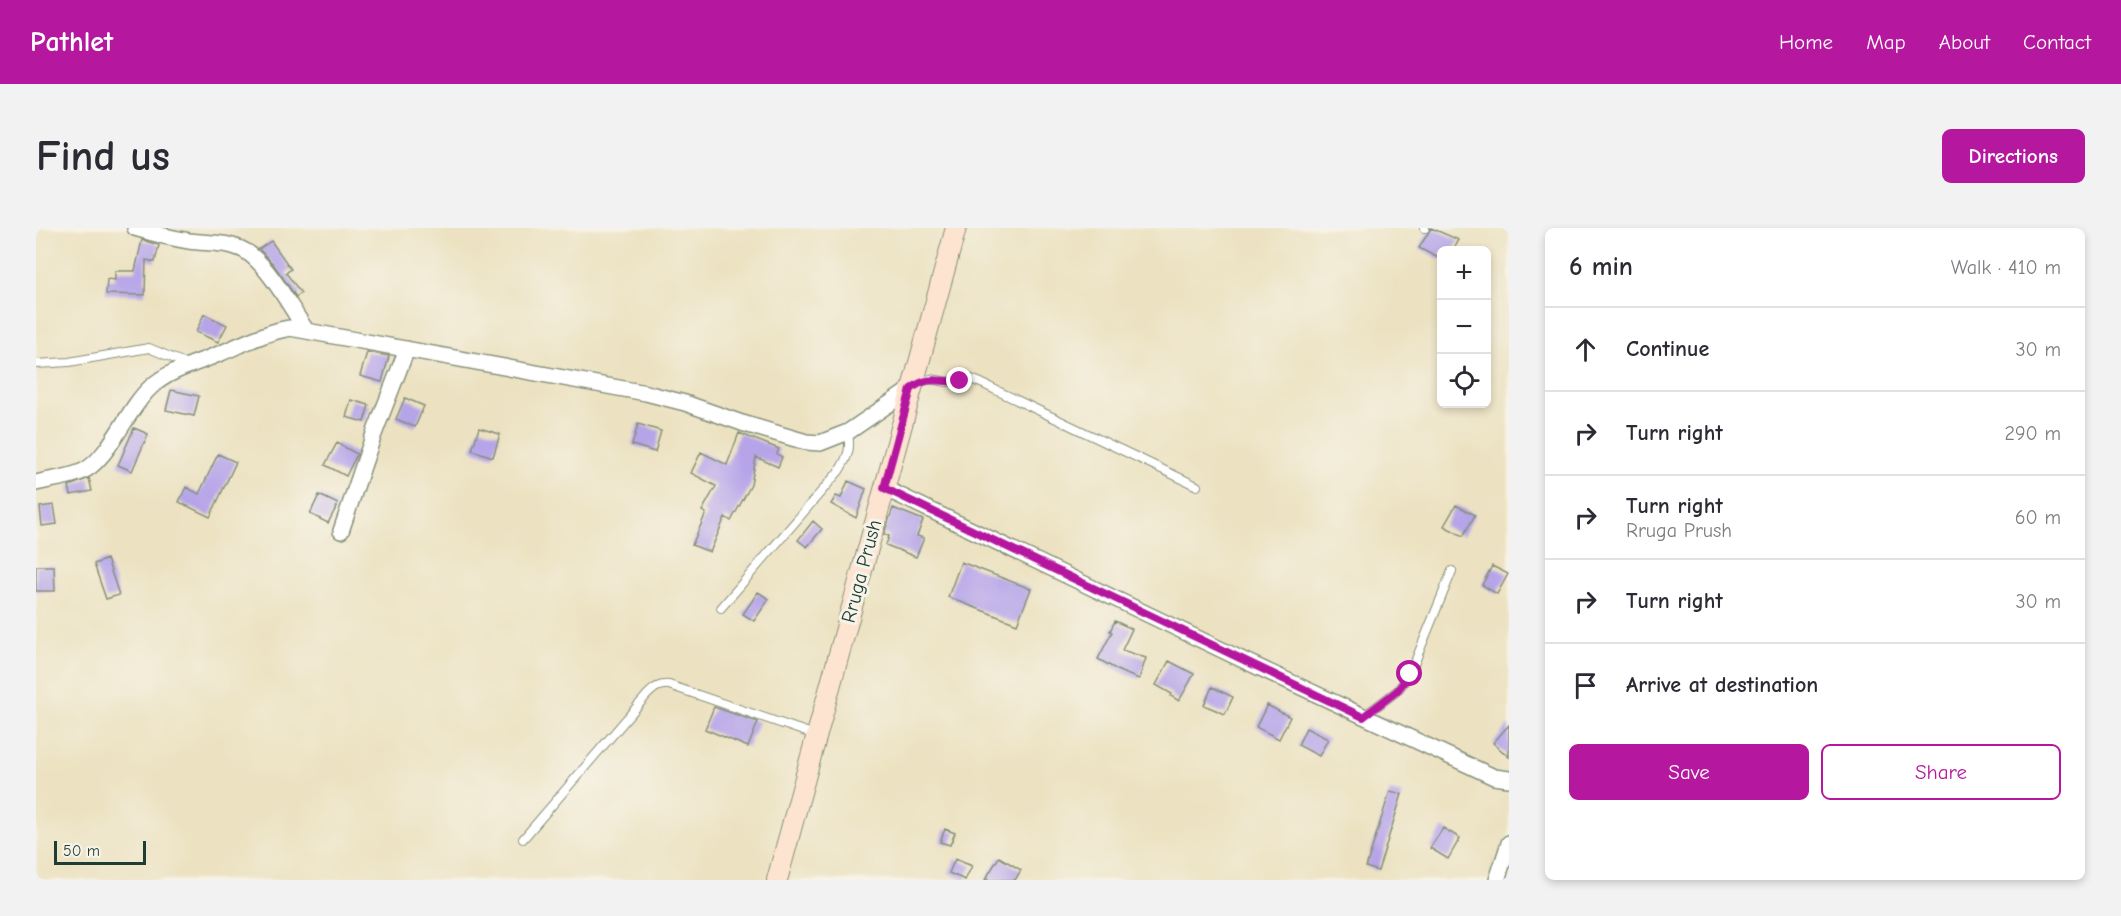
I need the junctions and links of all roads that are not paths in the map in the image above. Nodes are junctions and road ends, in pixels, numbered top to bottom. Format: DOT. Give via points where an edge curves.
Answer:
graph roads {
  1 [pos="135,228"];
  2 [pos="956,228"];
  3 [pos="306,330"];
  4 [pos="407,349"];
  5 [pos="36,364"];
  6 [pos="189,365"];
  7 [pos="911,389"];
  8 [pos="848,432"];
  9 [pos="36,483"];
  10 [pos="1197,486"];
  11 [pos="884,488"];
  12 [pos="341,531"];
  13 [pos="1452,570"];
  14 [pos="721,608"];
  15 [pos="1363,717"];
  16 [pos="816,736"];
  17 [pos="1509,779"];
  18 [pos="524,839"];
  19 [pos="1509,843"];
  20 [pos="777,880"];
  21 [pos="1497,880"];
  1 -- 3 [label="street" via="188,241 223,244 251,255"];
  2 -- 7 [label="street, Rruga Prush"];
  3 -- 4 [label="street"];
  3 -- 6 [label="street" via="277,330"];
  4 -- 8 [label="street" via="646,393 806,442 820,443"];
  4 -- 12 [label="street"];
  5 -- 6 [label="lane" via="149,348"];
  6 -- 9 [label="street" via="151,387 93,465 82,472"];
  7 -- 8 [label="street"];
  7 -- 10 [label="lane" via="931,379 971,379"];
  7 -- 11 [label="street, Rruga Prush"];
  8 -- 14 [label="lane" via="848,457 839,471"];
  11 -- 15 [label="street"];
  11 -- 16 [label="street, Rruga Prush"];
  13 -- 15 [label="lane" via="1410,674 1397,691"];
  15 -- 17 [label="street" via="1494,777"];
  16 -- 18 [label="lane" via="662,684 647,695"];
  16 -- 20 [label="street, Rruga Prush"];
  19 -- 21 [label="street"];
}
